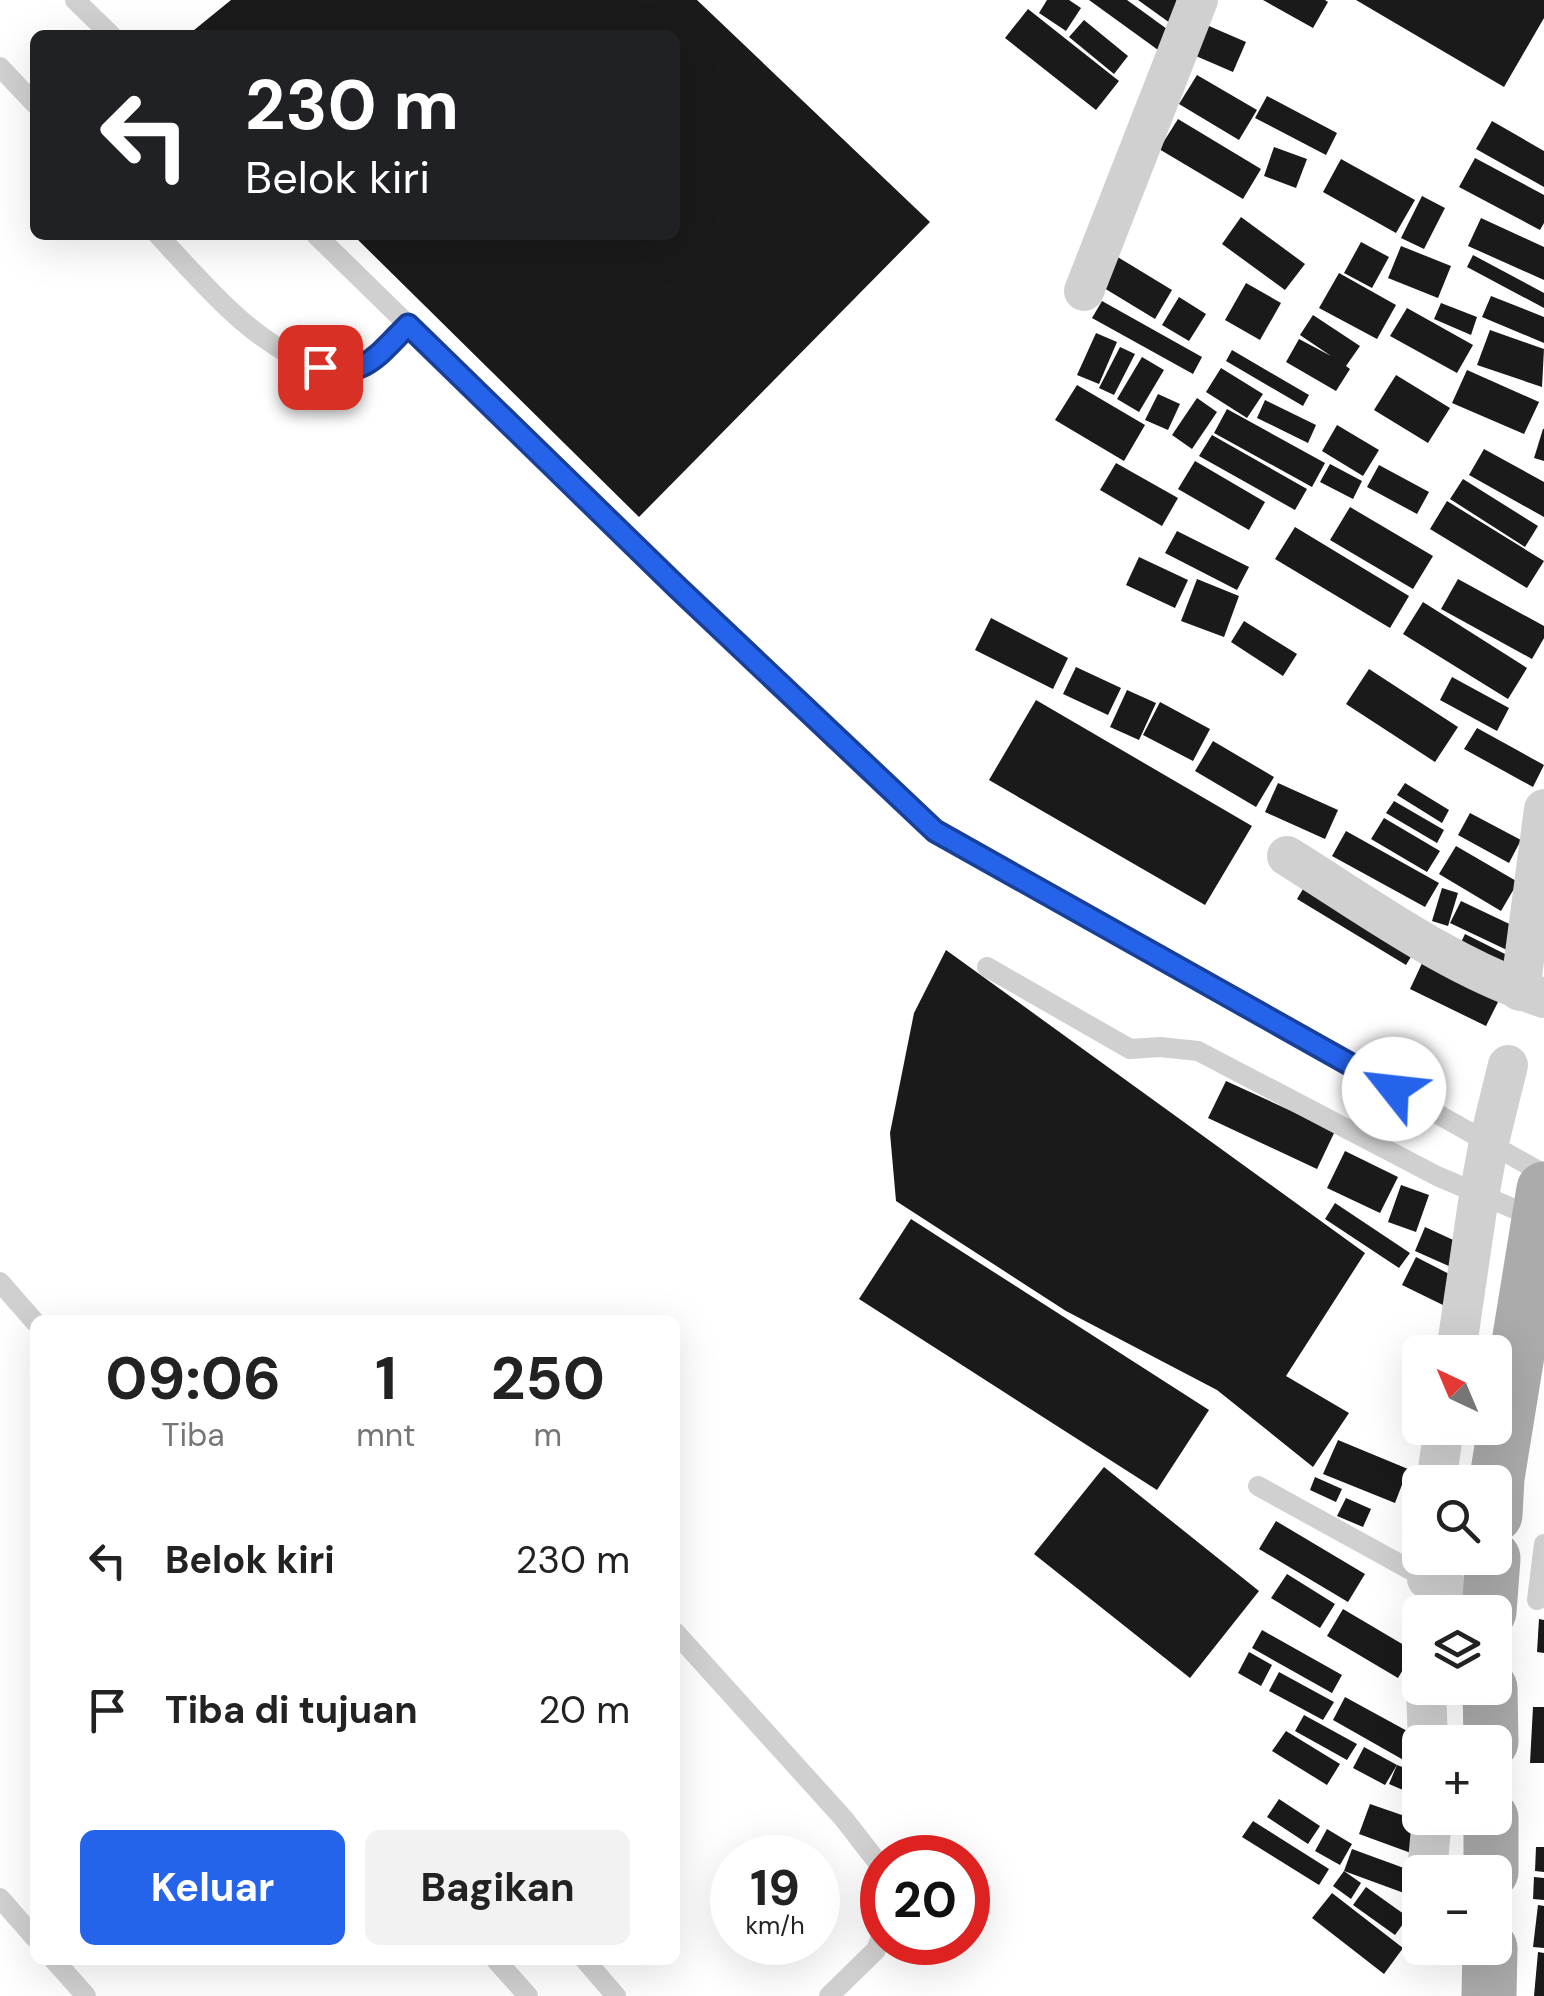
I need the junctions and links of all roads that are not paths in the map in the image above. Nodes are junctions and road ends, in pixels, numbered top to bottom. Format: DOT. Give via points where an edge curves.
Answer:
graph roads {
  1 [pos="76,0"];
  2 [pos="1198,0"];
  3 [pos="106,30"];
  4 [pos="0,67"];
  5 [pos="30,99"];
  6 [pos="163,240"];
  7 [pos="321,240"];
  8 [pos="1084,291"];
  9 [pos="408,325"];
  10 [pos="1544,809"];
  11 [pos="1287,856"];
  12 [pos="987,967"];
  13 [pos="1532,994"];
  14 [pos="1508,1065"];
  15 [pos="1489,1142"];
  16 [pos="1480,1196"];
  17 [pos="1541,1214"];
  18 [pos="0,1282"];
  19 [pos="30,1316"];
  20 [pos="1481,1335"];
  21 [pos="1489,1335"];
  22 [pos="1258,1486"];
  23 [pos="1544,1544"];
  24 [pos="1427,1583"];
  25 [pos="1502,1595"];
  26 [pos="1509,1595"];
  27 [pos="680,1638"];
  28 [pos="860,1840"];
  29 [pos="0,1898"];
  30 [pos="30,1932"];
  31 [pos="58,1965"];
  32 [pos="500,1965"];
  33 [pos="589,1965"];
  34 [pos="861,1965"];
  35 [pos="1490,1965"];
  36 [pos="86,1996"];
  37 [pos="528,1996"];
  38 [pos="616,1996"];
  39 [pos="829,1996"];
  40 [pos="1489,1996"];
  1 -- 3 [label="lane"];
  2 -- 8 [label="street"];
  4 -- 5 [label="lane"];
  6 -- 9 [label="lane" via="266,339 320,367 339,373 361,368"];
  7 -- 9 [label="lane"];
  9 -- 15 [label="lane" via="935,831"];
  10 -- 13 [label="street"];
  11 -- 13 [label="street" via="1444,953"];
  12 -- 16 [label="lane" via="1130,1050 1198,1051"];
  14 -- 15 [label="street"];
  15 -- 16 [label="street"];
  15 -- 17 [label="lane"];
  16 -- 17 [label="lane"];
  16 -- 20 [label="street"];
  17 -- 21 [label="main road"];
  18 -- 19 [label="lane"];
  22 -- 24 [label="lane"];
  23 -- 26 [label="lane"];
  24 -- 25 [label="street"];
  27 -- 28 [label="lane"];
  29 -- 30 [label="lane"];
  31 -- 36 [label="lane"];
  32 -- 37 [label="lane"];
  33 -- 38 [label="lane"];
  34 -- 39 [label="lane"];
  35 -- 40 [label="main road"];
}
